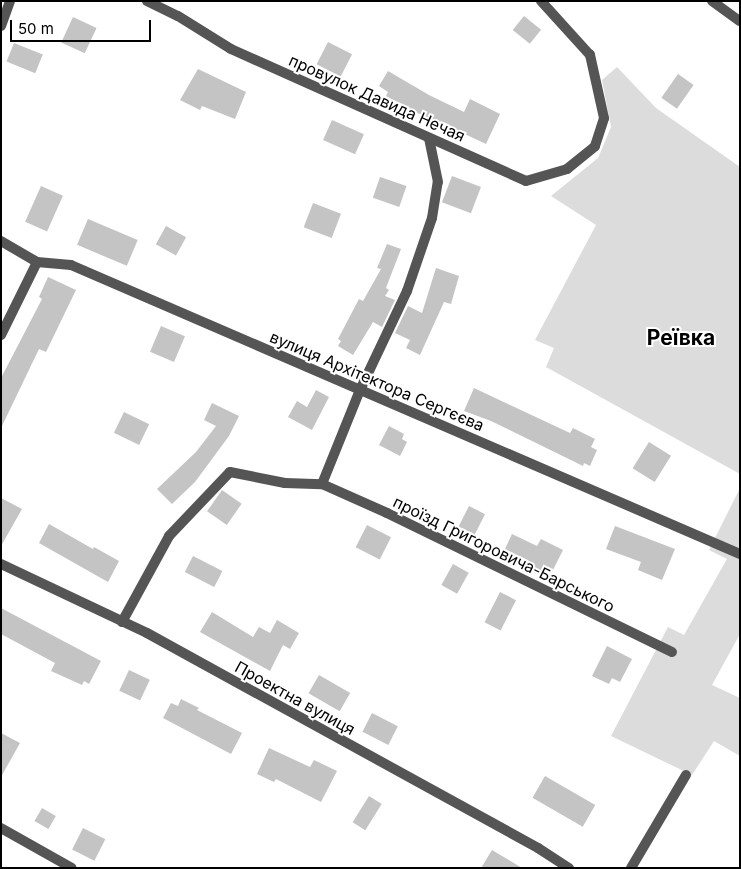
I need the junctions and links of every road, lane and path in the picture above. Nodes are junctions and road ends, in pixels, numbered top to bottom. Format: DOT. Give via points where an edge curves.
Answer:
graph roads {
  1 [pos="10,1"];
  2 [pos="147,1"];
  3 [pos="541,1"];
  4 [pos="712,1"];
  5 [pos="726,5"];
  6 [pos="740,21"];
  7 [pos="1,26"];
  8 [pos="429,138"];
  9 [pos="1,241"];
  10 [pos="38,262"];
  11 [pos="1,335"];
  12 [pos="360,390"];
  13 [pos="322,484"];
  14 [pos="740,554"];
  15 [pos="1,564"];
  16 [pos="122,622"];
  17 [pos="672,652"];
  18 [pos="686,775"];
  19 [pos="1,828"];
  20 [pos="72,868"];
  21 [pos="569,868"];
  22 [pos="631,868"];
  1 -- 7 [label="street"];
  2 -- 8 [label="street, провулок Давида Нечая" via="231,49"];
  3 -- 8 [label="street, провулок Давида Нечая" via="590,55 604,118 595,146 567,169 526,181"];
  4 -- 5 [label="street"];
  5 -- 6 [label="street"];
  8 -- 12 [label="street" via="438,182 432,218 407,291"];
  9 -- 10 [label="street, вулиця Архітектора Сергєєва"];
  10 -- 11 [label="street"];
  10 -- 12 [label="street, вулиця Архітектора Сергєєва" via="71,265"];
  12 -- 13 [label="street"];
  12 -- 14 [label="street, вулиця Архітектора Сергєєва"];
  13 -- 16 [label="street" via="285,483 230,472 170,536"];
  13 -- 17 [label="street, проїзд Григоровича-Барського"];
  15 -- 16 [label="street, Проектна вулиця"];
  16 -- 21 [label="street, Проектна вулиця" via="538,848"];
  18 -- 22 [label="street"];
  19 -- 20 [label="street"];
}
